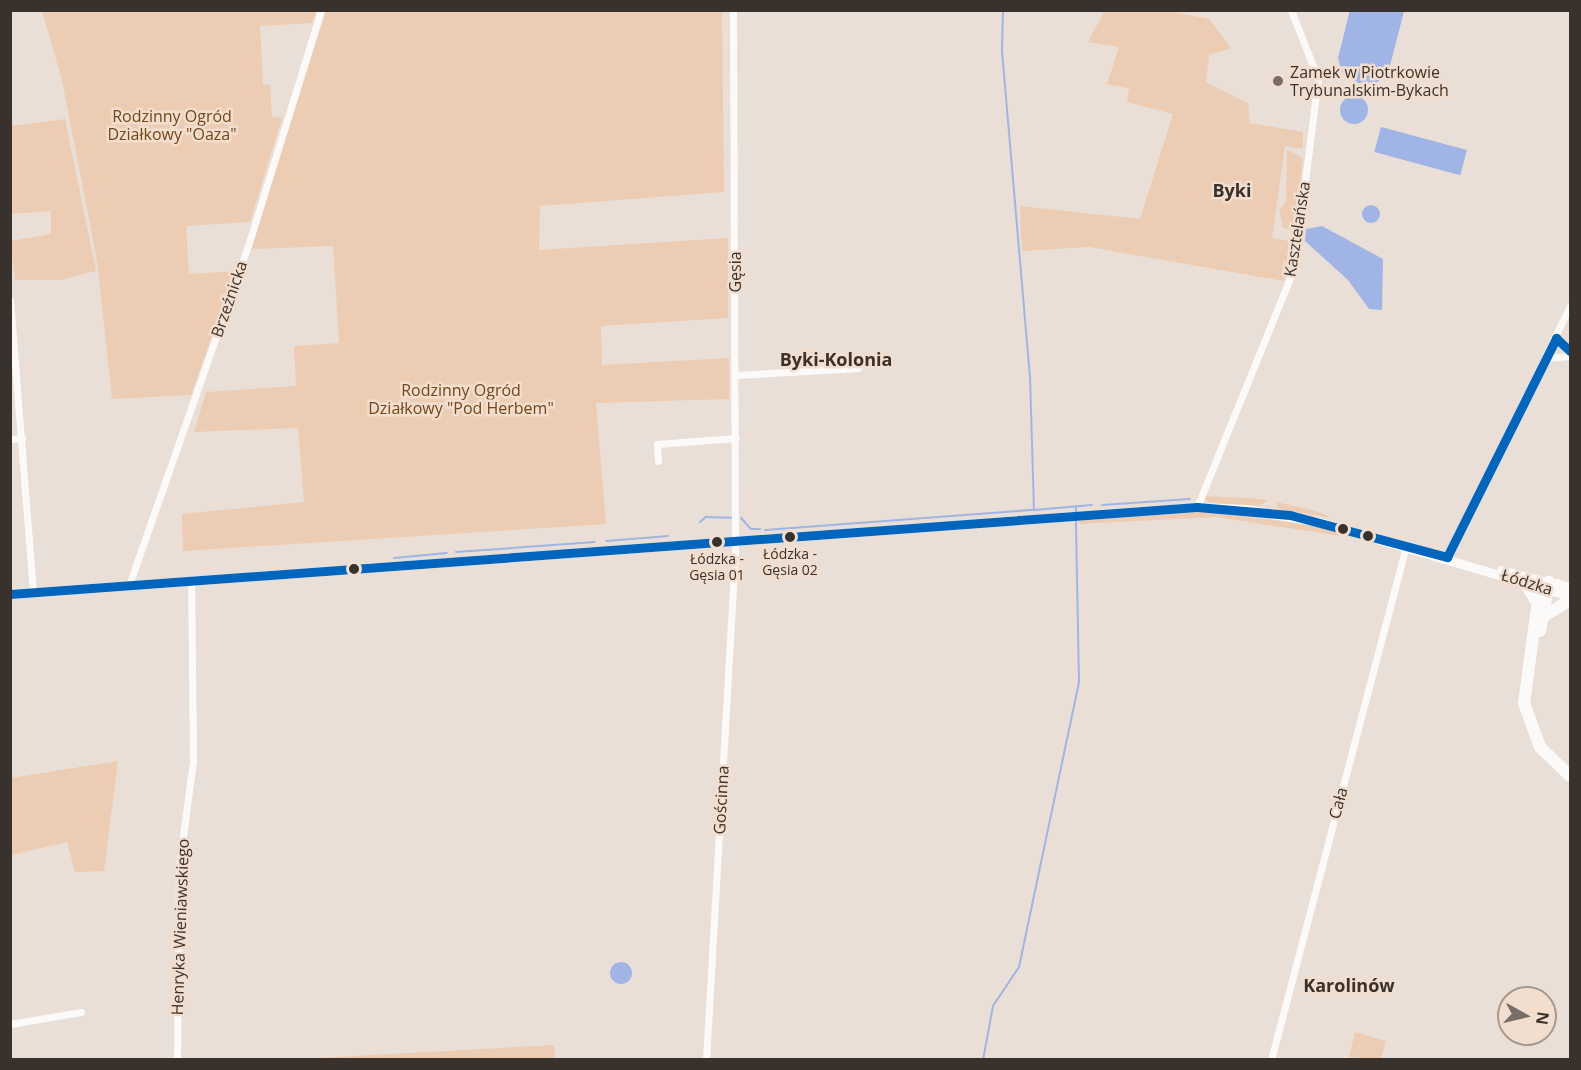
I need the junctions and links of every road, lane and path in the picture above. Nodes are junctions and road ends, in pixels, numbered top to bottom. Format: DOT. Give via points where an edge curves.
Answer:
graph roads {
  1 [pos="321,10"];
  2 [pos="732,10"];
  3 [pos="1291,10"];
  4 [pos="10,300"];
  5 [pos="1570,306"];
  6 [pos="1570,356"];
  7 [pos="1546,358"];
  8 [pos="858,368"];
  9 [pos="736,375"];
  10 [pos="22,438"];
  11 [pos="736,438"];
  12 [pos="10,439"];
  13 [pos="658,460"];
  14 [pos="1197,507"];
  15 [pos="735,537"];
  16 [pos="1406,546"];
  17 [pos="1448,557"];
  18 [pos="1484,567"];
  19 [pos="191,580"];
  20 [pos="1526,584"];
  21 [pos="129,585"];
  22 [pos="1551,586"];
  23 [pos="1570,588"];
  24 [pos="33,592"];
  25 [pos="10,594"];
  26 [pos="1570,598"];
  27 [pos="1538,605"];
  28 [pos="1544,619"];
  29 [pos="1547,754"];
  30 [pos="1570,776"];
  31 [pos="81,1012"];
  32 [pos="10,1024"];
  33 [pos="177,1059"];
  34 [pos="706,1059"];
  35 [pos="1271,1059"];
  1 -- 21 [label="street, Brzeźnicka" via="248,246"];
  2 -- 9 [label="street, Gęsia"];
  3 -- 14 [label="street, Kasztelańska" via="1318,79 1294,268"];
  4 -- 10 [label="street"];
  5 -- 7 [label="street"];
  6 -- 7 [label="street"];
  7 -- 17 [label="street"];
  8 -- 9 [label="street"];
  9 -- 11 [label="street, Gęsia"];
  10 -- 12 [label="street"];
  10 -- 24 [label="street"];
  11 -- 13 [label="street" via="657,444"];
  11 -- 15 [label="street, Gęsia"];
  14 -- 15 [label="main road, Łódzka"];
  14 -- 16 [label="main road, Łódzka" via="1290,515"];
  15 -- 19 [label="main road, Łódzka"];
  15 -- 34 [label="street, Gościnna"];
  16 -- 17 [label="main road, Łódzka"];
  16 -- 35 [label="street, Cała"];
  17 -- 18 [label="main road, Łódzka"];
  18 -- 20 [label="main road, Łódzka"];
  18 -- 22 [label="main road, Łódzka"];
  19 -- 21 [label="main road, Łódzka"];
  19 -- 33 [label="street, Henryka Wieniawskiego" via="193,761 179,866"];
  20 -- 22 [label="main road, Łódzka"];
  20 -- 27 [label="highway"];
  21 -- 24 [label="main road, Łódzka"];
  22 -- 23 [label="main road, Łódzka"];
  22 -- 26 [label="main road, Łódzka"];
  22 -- 27 [label="highway"];
  22 -- 28 [label="highway"];
  24 -- 25 [label="main road, Łódzka"];
  26 -- 28 [label="highway"];
  27 -- 29 [label="highway" via="1524,697 1530,728"];
  28 -- 29 [label="highway" via="1529,691"];
  29 -- 30 [label="highway"];
  31 -- 32 [label="street"];
}
